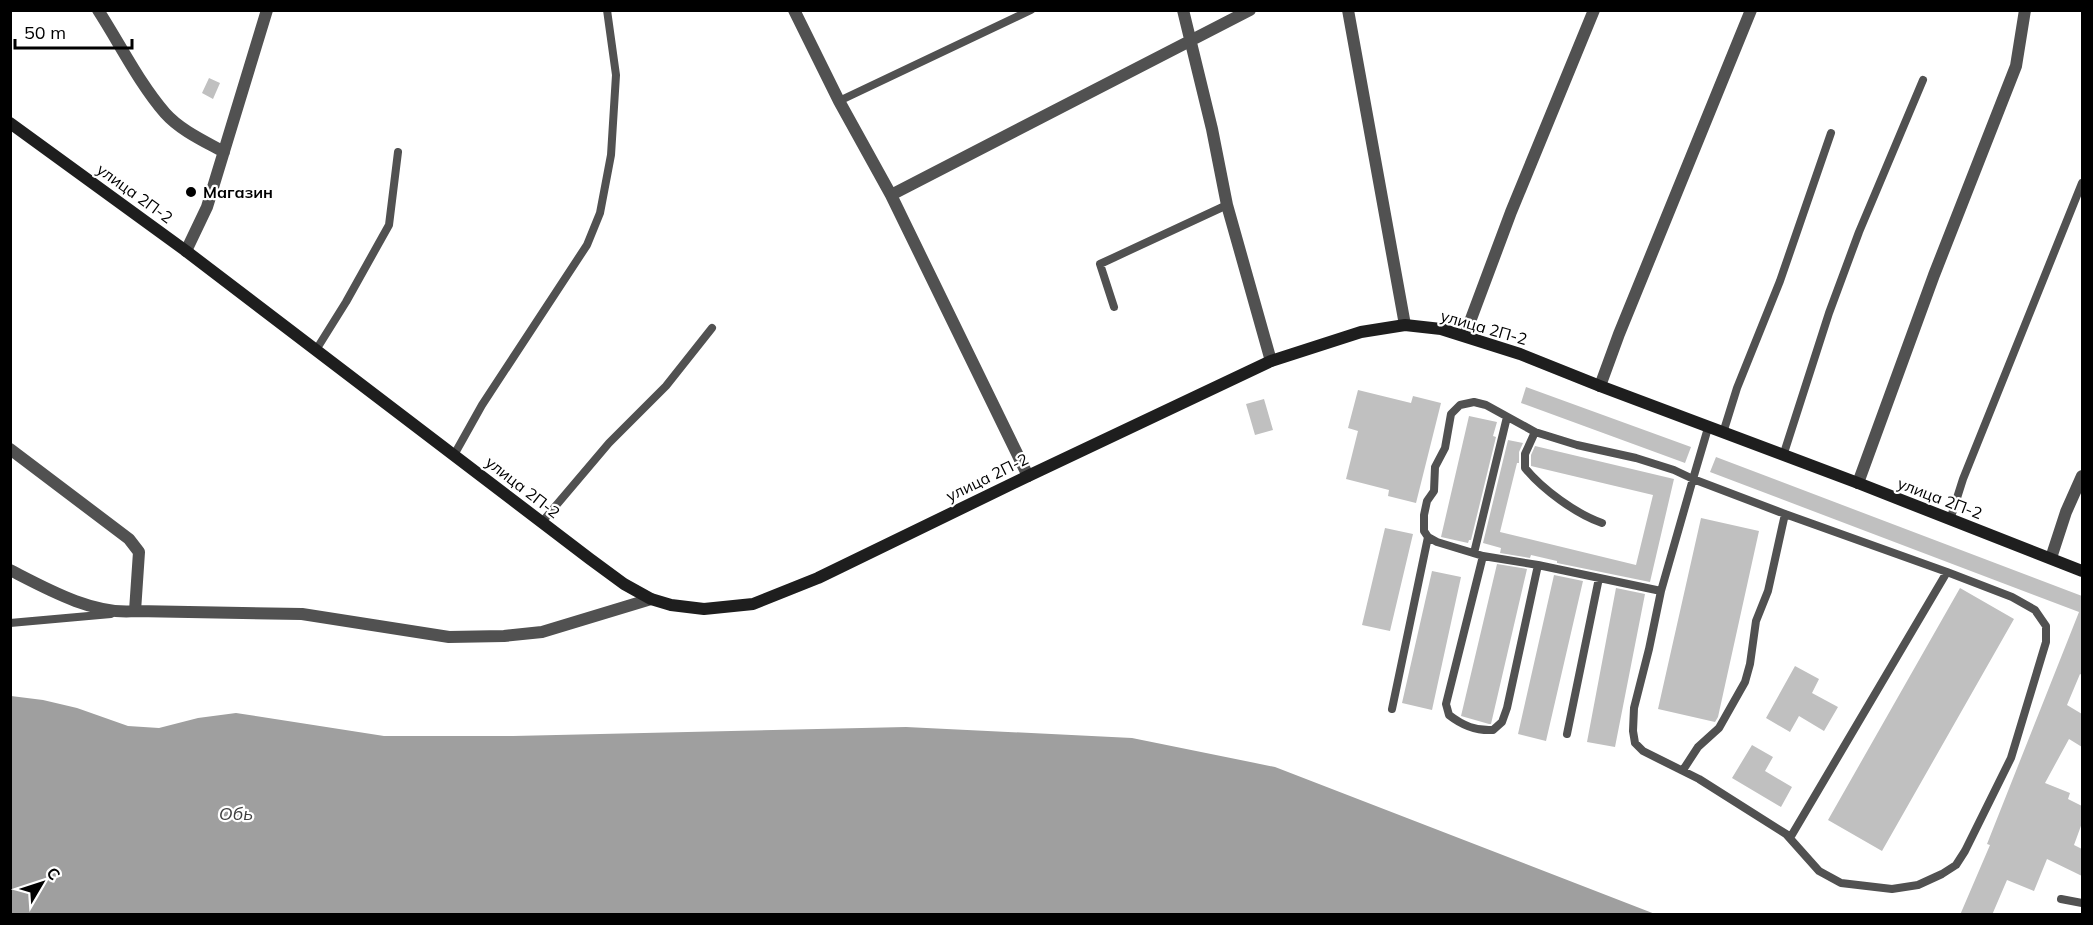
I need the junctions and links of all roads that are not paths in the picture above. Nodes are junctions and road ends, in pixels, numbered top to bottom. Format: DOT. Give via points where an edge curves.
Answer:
graph roads {
  1 [pos="98,10"];
  2 [pos="267,10"];
  3 [pos="607,10"];
  4 [pos="794,10"];
  5 [pos="1031,10"];
  6 [pos="1183,10"];
  7 [pos="1250,10"];
  8 [pos="1348,10"];
  9 [pos="1594,10"];
  10 [pos="1751,10"];
  11 [pos="2025,10"];
  12 [pos="1191,41"];
  13 [pos="1923,80"];
  14 [pos="839,100"];
  15 [pos="10,123"];
  16 [pos="1831,133"];
  17 [pos="224,152"];
  18 [pos="398,152"];
  19 [pos="2082,183"];
  20 [pos="891,195"];
  21 [pos="1227,206"];
  22 [pos="186,251"];
  23 [pos="1114,307"];
  24 [pos="1405,325"];
  25 [pos="712,327"];
  26 [pos="1465,336"];
  27 [pos="316,350"];
  28 [pos="1271,361"];
  29 [pos="1600,387"];
  30 [pos="1507,417"];
  31 [pos="1708,428"];
  32 [pos="1535,432"];
  33 [pos="1723,433"];
  34 [pos="10,449"];
  35 [pos="454,455"];
  36 [pos="1783,456"];
  37 [pos="1028,476"];
  38 [pos="2082,476"];
  39 [pos="1693,479"];
  40 [pos="1858,483"];
  41 [pos="1785,514"];
  42 [pos="1950,520"];
  43 [pos="542,522"];
  44 [pos="1602,523"];
  45 [pos="1428,537"];
  46 [pos="1474,553"];
  47 [pos="1484,556"];
  48 [pos="2051,558"];
  49 [pos="1538,565"];
  50 [pos="10,570"];
  51 [pos="2082,571"];
  52 [pos="1947,572"];
  53 [pos="1599,578"];
  54 [pos="1661,591"];
  55 [pos="651,598"];
  56 [pos="135,611"];
  57 [pos="120,613"];
  58 [pos="10,623"];
  59 [pos="1392,709"];
  60 [pos="1567,734"];
  61 [pos="1683,770"];
  62 [pos="1790,838"];
  63 [pos="2061,899"];
  64 [pos="2082,903"];
  1 -- 17 [label="street" via="166,114"];
  2 -- 17 [label="street"];
  3 -- 35 [label="lane" via="616,75 611,154 600,213 587,245 482,405"];
  4 -- 14 [label="street"];
  5 -- 14 [label="lane"];
  6 -- 12 [label="street"];
  7 -- 12 [label="street"];
  8 -- 24 [label="street"];
  9 -- 26 [label="street"];
  10 -- 29 [label="street"];
  11 -- 40 [label="street" via="2016,66"];
  12 -- 20 [label="street"];
  12 -- 21 [label="street"];
  13 -- 36 [label="lane" via="1858,232"];
  14 -- 20 [label="street"];
  15 -- 22 [label="main road, улица 2П-2"];
  16 -- 33 [label="lane"];
  17 -- 22 [label="street" via="207,207"];
  18 -- 27 [label="lane" via="388,225"];
  19 -- 42 [label="lane"];
  20 -- 37 [label="street"];
  21 -- 23 [label="lane" via="1100,264"];
  21 -- 28 [label="street"];
  22 -- 27 [label="main road, улица 2П-2"];
  24 -- 26 [label="main road, улица 2П-2"];
  24 -- 28 [label="main road, улица 2П-2" via="1361,332"];
  25 -- 43 [label="lane" via="666,386 609,443"];
  26 -- 29 [label="main road, улица 2П-2"];
  27 -- 35 [label="main road, улица 2П-2"];
  28 -- 37 [label="main road, улица 2П-2"];
  29 -- 31 [label="main road, улица 2П-2"];
  30 -- 32 [label="lane"];
  30 -- 45 [label="lane" via="1474,402 1460,405 1452,414 1445,448 1435,467 1434,491 1424,515"];
  30 -- 46 [label="lane"];
  31 -- 33 [label="main road, улица 2П-2"];
  31 -- 39 [label="lane"];
  32 -- 39 [label="lane" via="1636,458"];
  32 -- 44 [label="lane" via="1525,454 1525,468 1553,494 1589,519"];
  33 -- 36 [label="main road, улица 2П-2"];
  34 -- 56 [label="street" via="129,539 139,552"];
  35 -- 43 [label="main road, улица 2П-2"];
  36 -- 40 [label="main road, улица 2П-2"];
  37 -- 55 [label="main road, улица 2П-2" via="818,578 753,604 704,609"];
  38 -- 48 [label="street"];
  39 -- 41 [label="lane"];
  39 -- 54 [label="lane"];
  40 -- 42 [label="main road, улица 2П-2"];
  41 -- 52 [label="lane"];
  41 -- 61 [label="lane" via="1744,682 1719,728 1698,747"];
  42 -- 48 [label="main road, улица 2П-2"];
  43 -- 55 [label="main road, улица 2П-2" via="624,584"];
  45 -- 46 [label="lane"];
  45 -- 59 [label="lane"];
  46 -- 47 [label="lane"];
  47 -- 49 [label="lane"];
  47 -- 49 [label="lane" via="1446,704 1449,715 1458,722 1481,730 1494,730 1507,708"];
  48 -- 51 [label="main road, улица 2П-2"];
  49 -- 53 [label="lane"];
  50 -- 57 [label="street" via="64,597"];
  52 -- 62 [label="lane"];
  52 -- 62 [label="lane" via="2012,597 2035,610 2046,627 2046,642 2011,758 1965,851 1956,866 1942,874 1918,885 1892,889 1841,883 1819,872"];
  53 -- 54 [label="lane"];
  53 -- 60 [label="lane"];
  54 -- 61 [label="lane" via="1634,708 1633,730 1635,743 1643,751"];
  55 -- 56 [label="street" via="542,632 504,636 449,637 302,614"];
  56 -- 57 [label="street"];
  57 -- 58 [label="lane"];
  61 -- 62 [label="lane"];
  63 -- 64 [label="lane"];
}
